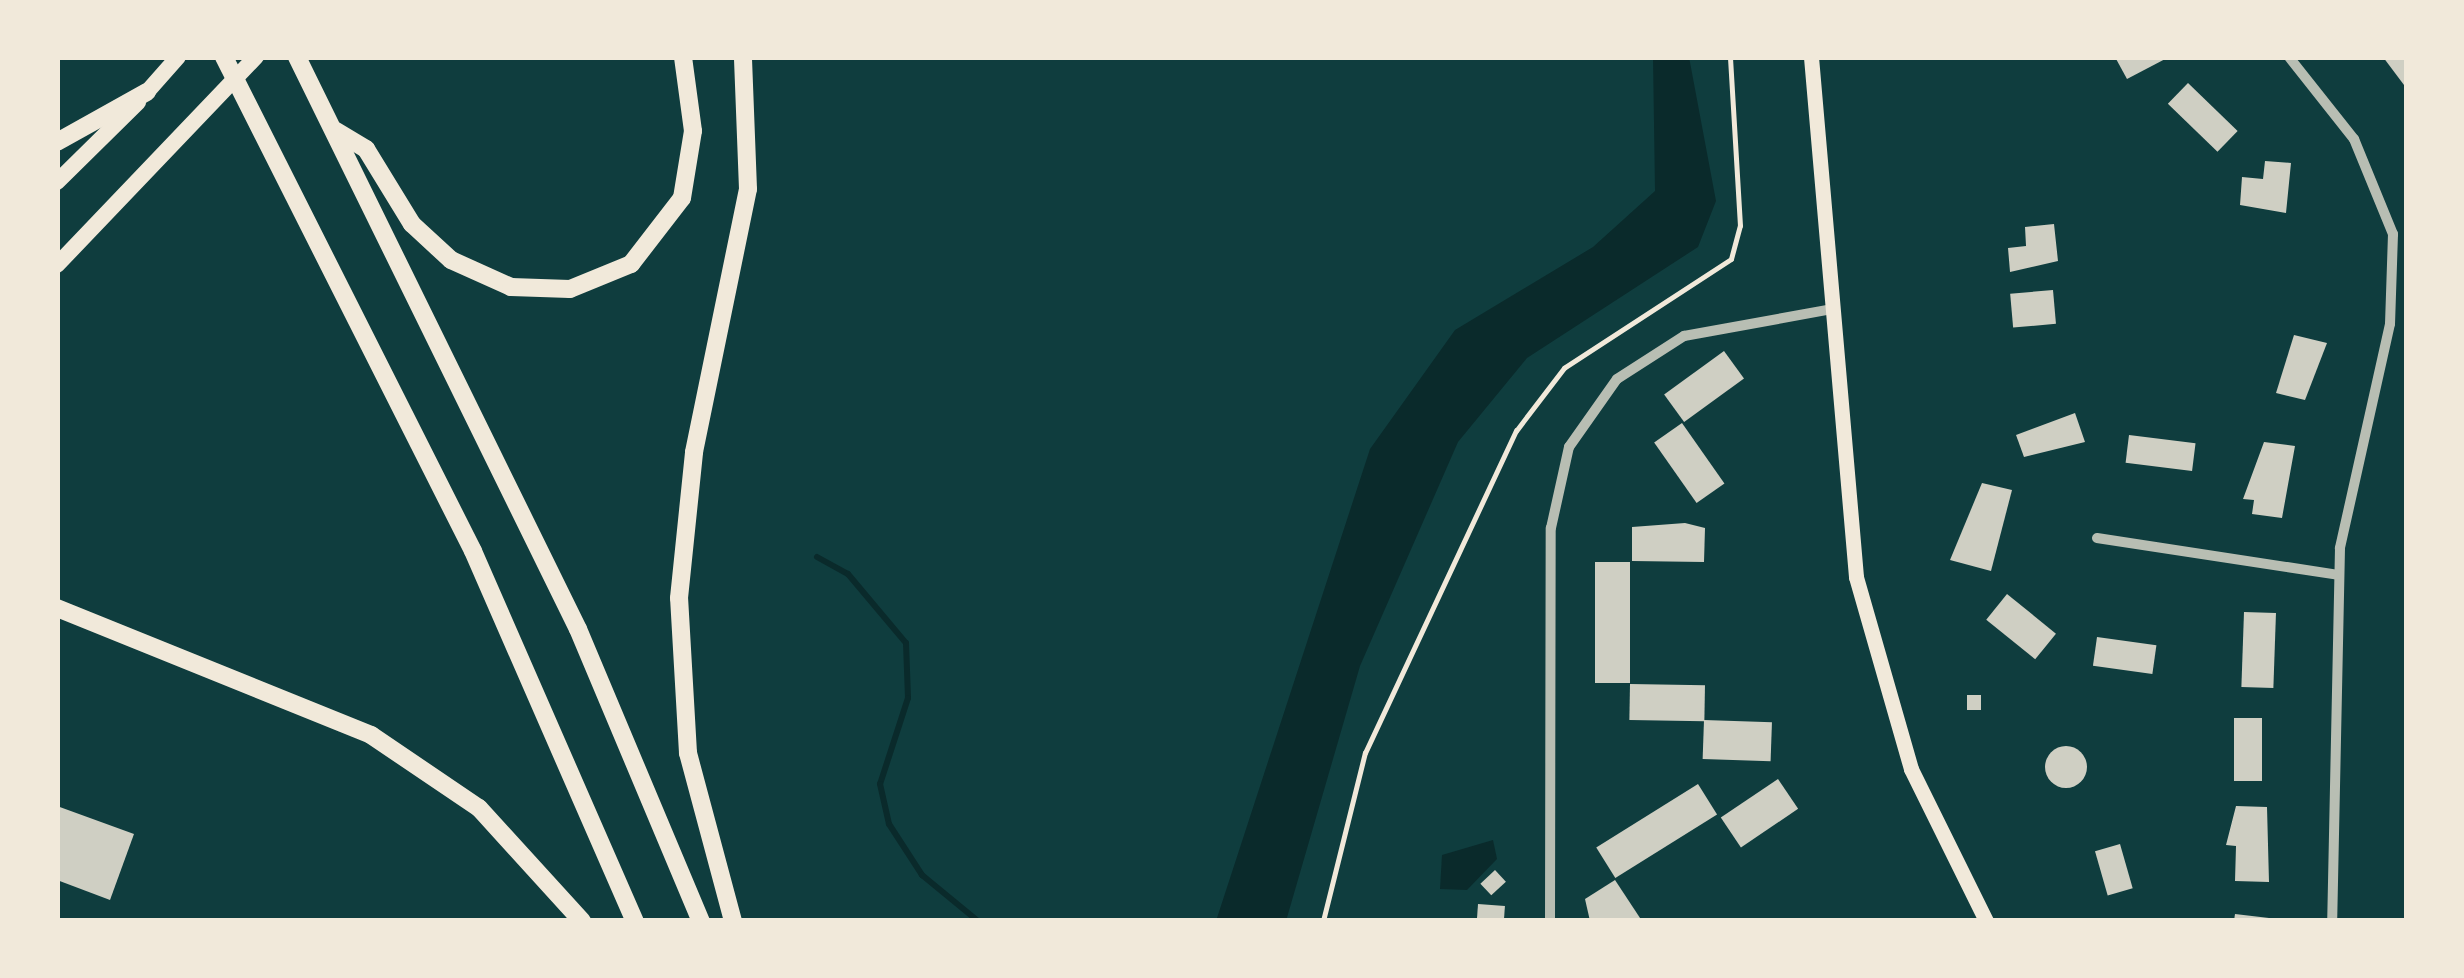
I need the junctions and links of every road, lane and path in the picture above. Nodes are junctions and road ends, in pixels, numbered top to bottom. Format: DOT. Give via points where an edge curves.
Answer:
graph roads {
  1 [pos="178,57"];
  2 [pos="224,57"];
  3 [pos="256,57"];
  4 [pos="297,57"];
  5 [pos="683,57"];
  6 [pos="743,57"];
  7 [pos="1730,57"];
  8 [pos="1811,57"];
  9 [pos="2289,57"];
  10 [pos="147,92"];
  11 [pos="336,131"];
  12 [pos="57,142"];
  13 [pos="57,182"];
  14 [pos="57,265"];
  15 [pos="1832,309"];
  16 [pos="2390,324"];
  17 [pos="2407,327"];
  18 [pos="2097,538"];
  19 [pos="2338,574"];
  20 [pos="57,608"];
  21 [pos="582,921"];
  22 [pos="635,921"];
  23 [pos="700,921"];
  24 [pos="734,921"];
  25 [pos="1323,921"];
  26 [pos="1550,921"];
  27 [pos="1985,921"];
  28 [pos="2332,921"];
  1 -- 10 [label="main road"];
  2 -- 22 [label="highway" via="473,551"];
  3 -- 14 [label="main road"];
  4 -- 11 [label="highway"];
  5 -- 11 [label="highway" via="693,130 682,198 631,264 570,289 511,287 451,260 412,224 366,149"];
  6 -- 24 [label="highway" via="748,189 694,452 679,598 688,753"];
  7 -- 25 [label="path" via="1740,226 1731,259 1564,368 1516,431 1365,753"];
  8 -- 15 [label="main road"];
  9 -- 16 [label="street" via="2354,139 2388,204"];
  10 -- 12 [label="highway"];
  10 -- 13 [label="main road"];
  11 -- 23 [label="highway" via="578,628"];
  15 -- 26 [label="street" via="1684,336 1617,379 1568,447 1552,528"];
  15 -- 27 [label="main road" via="1867,624 1911,769"];
  16 -- 17 [label="street"];
  16 -- 19 [label="street"];
  18 -- 19 [label="street"];
  19 -- 28 [label="street"];
  20 -- 21 [label="highway" via="300,699 390,746 479,808"];
}
